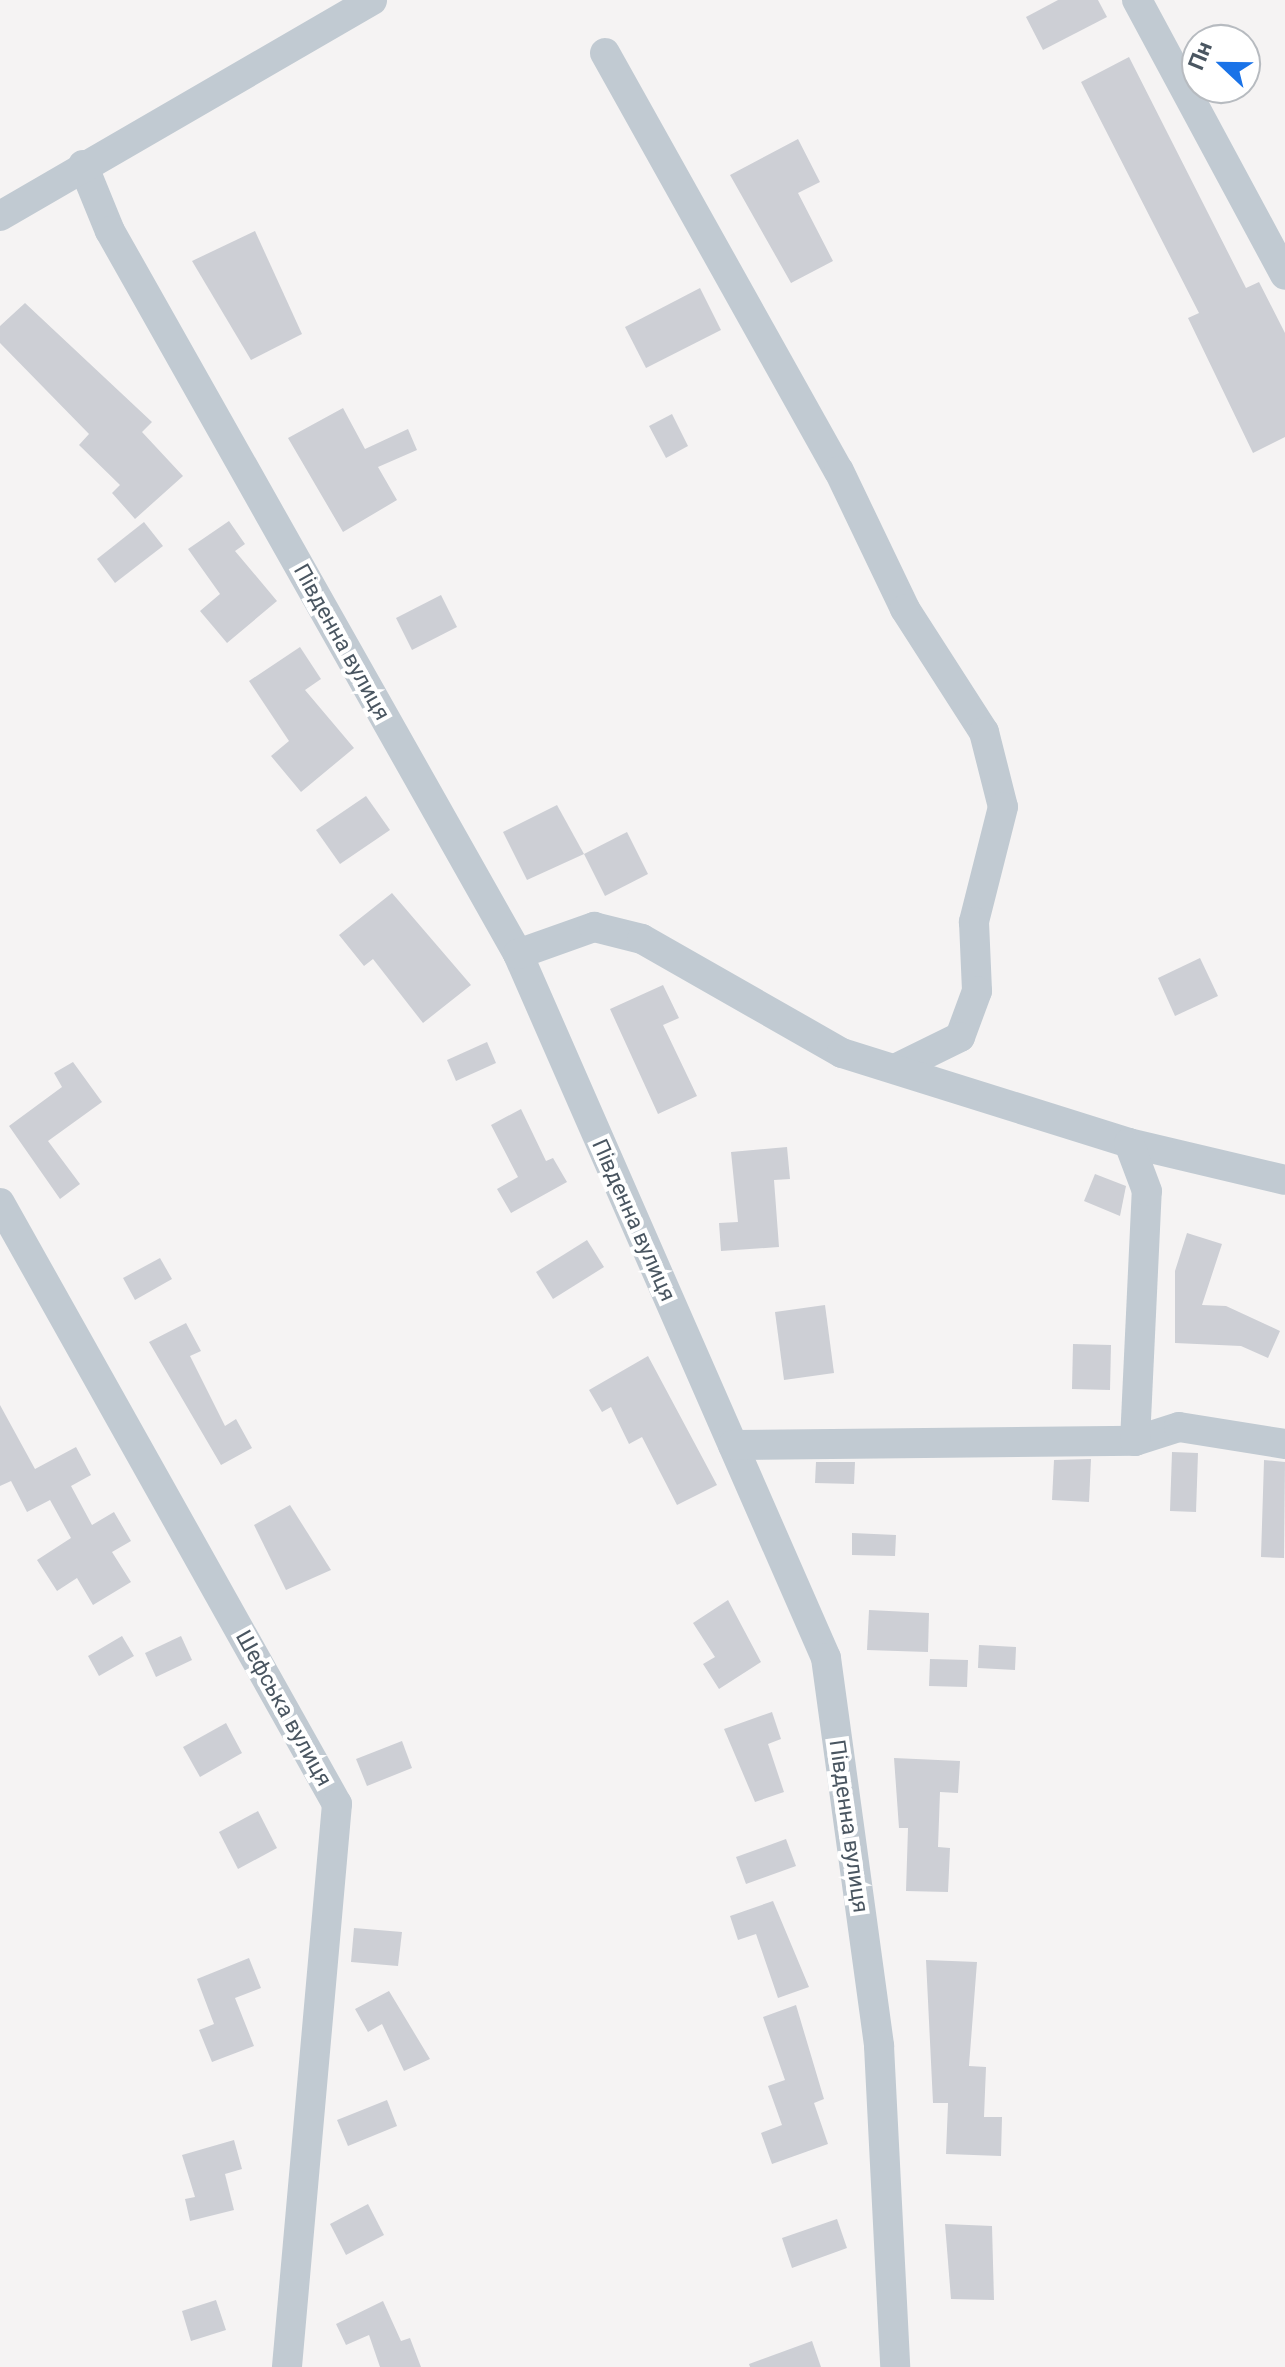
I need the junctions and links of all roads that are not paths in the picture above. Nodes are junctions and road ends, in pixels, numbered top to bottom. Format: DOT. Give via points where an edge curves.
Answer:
graph roads {
  1 [pos="372,0"];
  2 [pos="1137,0"];
  3 [pos="605,53"];
  4 [pos="83,165"];
  5 [pos="0,216"];
  6 [pos="1285,275"];
  7 [pos="518,954"];
  8 [pos="895,1069"];
  9 [pos="1129,1143"];
  10 [pos="1285,1180"];
  11 [pos="0,1203"];
  12 [pos="1135,1441"];
  13 [pos="1285,1444"];
  14 [pos="733,1445"];
  15 [pos="287,2367"];
  16 [pos="895,2367"];
  1 -- 4 [label="street"];
  2 -- 6 [label="street"];
  3 -- 8 [label="street" via="839,471 905,609 984,732 1003,807 974,922 977,991 960,1037"];
  4 -- 5 [label="street"];
  4 -- 7 [label="street, Південна вулиця" via="110,231"];
  7 -- 8 [label="street" via="594,927 642,939 842,1053"];
  7 -- 14 [label="street, Південна вулиця"];
  8 -- 9 [label="street"];
  9 -- 10 [label="street"];
  9 -- 12 [label="street" via="1147,1191"];
  11 -- 15 [label="street, Шефська вулиця" via="337,1804"];
  12 -- 13 [label="street" via="1179,1427"];
  12 -- 14 [label="street"];
  14 -- 16 [label="street, Південна вулиця" via="826,1658 879,2046"];
}
